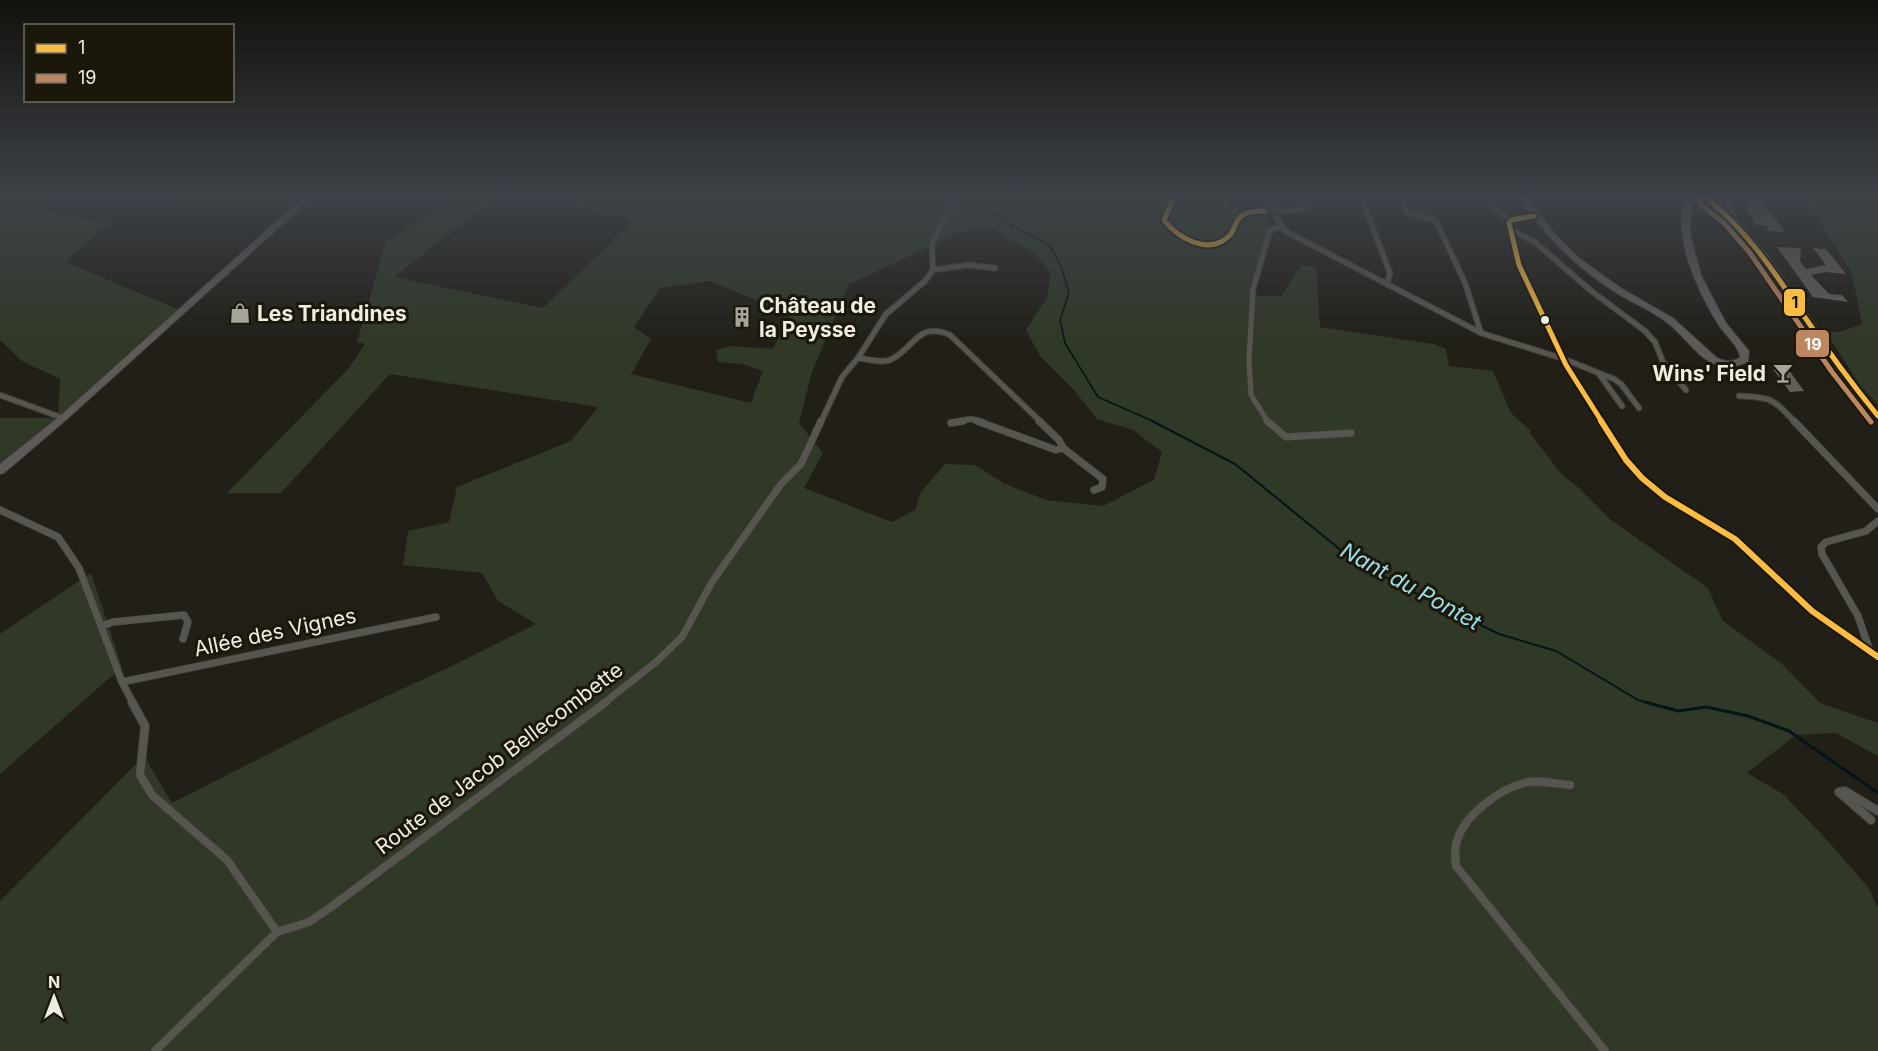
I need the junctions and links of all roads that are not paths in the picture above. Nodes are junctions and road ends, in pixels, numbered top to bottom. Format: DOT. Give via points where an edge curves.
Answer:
graph roads {
  1 [pos="257,243"];
  2 [pos="932,243"];
  3 [pos="1266,243"];
  4 [pos="1310,243"];
  5 [pos="1379,243"];
  6 [pos="1446,243"];
  7 [pos="1514,243"];
  8 [pos="1535,243"];
  9 [pos="1558,243"];
  10 [pos="1687,243"];
  11 [pos="1754,243"];
  12 [pos="995,268"];
  13 [pos="933,270"];
  14 [pos="1386,284"];
  15 [pos="1481,333"];
  16 [pos="858,358"];
  17 [pos="1564,359"];
  18 [pos="1598,373"];
  19 [pos="1686,390"];
  20 [pos="0,395"];
  21 [pos="1739,396"];
  22 [pos="1622,406"];
  23 [pos="1639,408"];
  24 [pos="1878,416"];
  25 [pos="63,418"];
  26 [pos="951,423"];
  27 [pos="1351,433"];
  28 [pos="1063,448"];
  29 [pos="0,470"];
  30 [pos="1094,489"];
  31 [pos="1878,509"];
  32 [pos="0,510"];
  33 [pos="1878,521"];
  34 [pos="436,616"];
  35 [pos="102,626"];
  36 [pos="183,639"];
  37 [pos="1875,657"];
  38 [pos="122,682"];
  39 [pos="1570,785"];
  40 [pos="1878,811"];
  41 [pos="1871,820"];
  42 [pos="277,932"];
  43 [pos="155,1051"];
  44 [pos="1605,1051"];
  1 -- 25 [label="street"];
  2 -- 13 [label="street"];
  3 -- 27 [label="street" via="1253,289 1251,395 1270,425 1286,437"];
  4 -- 14 [label="street"];
  5 -- 14 [label="street" via="1390,273"];
  6 -- 15 [label="street" via="1478,316"];
  7 -- 17 [label="street" via="1519,265"];
  8 -- 19 [label="street" via="1645,331"];
  9 -- 10 [label="street" via="1581,264 1679,327 1707,357 1724,364 1740,363 1745,360 1744,351 1708,299"];
  11 -- 24 [label="street"];
  12 -- 13 [label="street" via="968,265"];
  13 -- 16 [label="street, Route de Jacob Bellecombette" via="886,314"];
  14 -- 15 [label="street"];
  15 -- 17 [label="street"];
  16 -- 28 [label="street" via="892,359 921,333 941,331 992,373"];
  16 -- 42 [label="street, Route de Jacob Bellecombette" via="842,377 801,464 781,484 712,582 682,637 562,736 331,908 309,922"];
  17 -- 18 [label="street"];
  17 -- 37 [label="street" via="1626,460 1642,478 1665,497 1735,539 1812,611"];
  18 -- 22 [label="street"];
  18 -- 23 [label="street" via="1621,384"];
  20 -- 25 [label="street"];
  21 -- 31 [label="street" via="1775,401"];
  25 -- 29 [label="street"];
  26 -- 28 [label="street" via="971,419 1049,448"];
  28 -- 30 [label="street" via="1103,479 1102,487"];
  32 -- 35 [label="street" via="58,537 79,568"];
  33 -- 37 [label="street" via="1866,531 1826,542 1821,547"];
  34 -- 38 [label="street, Allée des Vignes"];
  35 -- 36 [label="street" via="184,615 188,622"];
  35 -- 38 [label="street"];
  38 -- 42 [label="street" via="145,726 140,775 152,795 227,860"];
  39 -- 44 [label="street" via="1525,783 1505,791 1461,831 1454,850 1456,866"];
  40 -- 41 [label="street" via="1845,791 1839,792"];
  42 -- 43 [label="street, Route de Jacob Bellecombette"];
}
